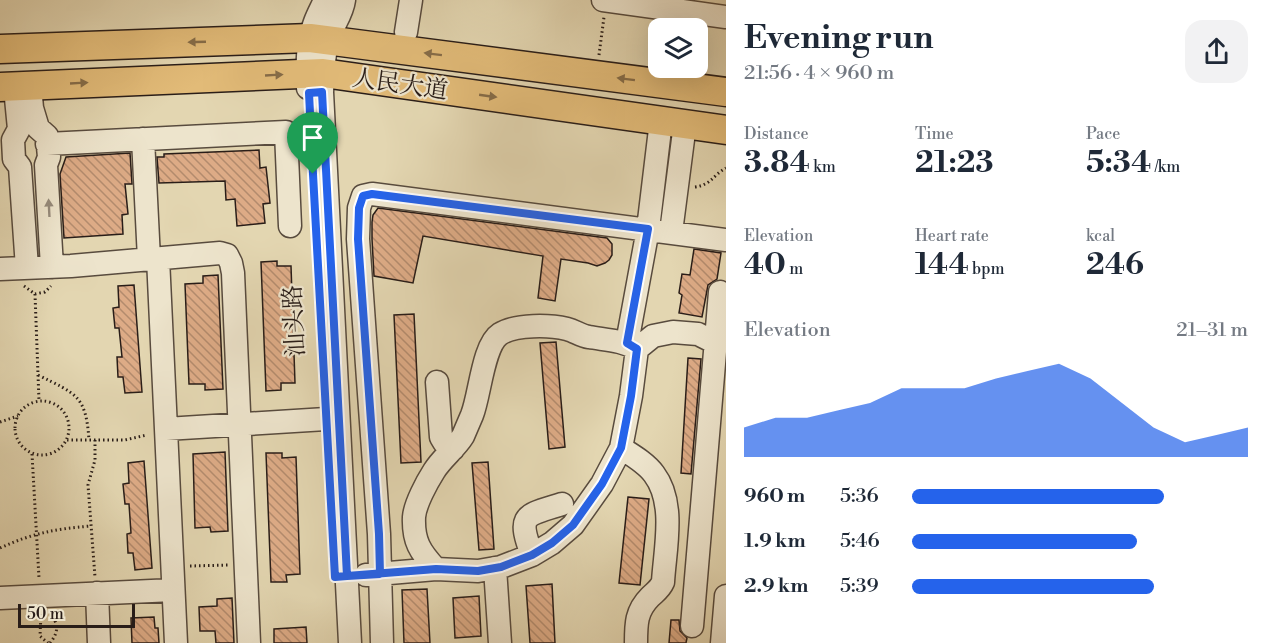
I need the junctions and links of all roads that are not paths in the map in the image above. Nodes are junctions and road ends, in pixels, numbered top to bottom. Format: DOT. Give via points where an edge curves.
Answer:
graph roads {
  1 [pos="325,0"];
  2 [pos="344,0"];
  3 [pos="411,0"];
  4 [pos="604,0"];
  5 [pos="726,17"];
  6 [pos="406,32"];
  7 [pos="319,39"];
  8 [pos="0,49"];
  9 [pos="315,73"];
  10 [pos="15,86"];
  11 [pos="726,92"];
  12 [pos="673,123"];
  13 [pos="726,130"];
  14 [pos="143,139"];
  15 [pos="27,143"];
  16 [pos="290,226"];
  17 [pos="648,229"];
  18 [pos="671,232"];
  19 [pos="726,240"];
  20 [pos="153,259"];
  21 [pos="52,267"];
  22 [pos="27,268"];
  23 [pos="0,269"];
  24 [pos="720,292"];
  25 [pos="716,343"];
  26 [pos="632,346"];
  27 [pos="437,382"];
  28 [pos="326,419"];
  29 [pos="239,424"];
  30 [pos="166,429"];
  31 [pos="453,448"];
  32 [pos="621,448"];
  33 [pos="562,504"];
  34 [pos="532,555"];
  35 [pos="664,567"];
  36 [pos="495,568"];
  37 [pos="436,569"];
  38 [pos="697,569"];
  39 [pos="380,574"];
  40 [pos="341,576"];
  41 [pos="173,590"];
  42 [pos="97,593"];
  43 [pos="726,596"];
  44 [pos="0,598"];
  45 [pos="692,626"];
  46 [pos="99,643"];
  47 [pos="176,643"];
  48 [pos="249,643"];
  49 [pos="339,643"];
  50 [pos="350,643"];
  51 [pos="382,643"];
  52 [pos="500,643"];
  53 [pos="636,643"];
  54 [pos="722,643"];
  1 -- 7 [label="street, 汕头路" via="315,21"];
  2 -- 7 [label="street, 汕头路" via="342,10"];
  3 -- 6 [label="street"];
  4 -- 5 [label="street"];
  7 -- 8 [label="main road, 人民大道, one-way"];
  7 -- 9 [label="street, 汕头路"];
  11 -- 7 [label="main road, 人民大道, one-way"];
  10 -- 9 [label="main road, 人民大道, one-way"];
  9 -- 12 [label="main road, 人民大道, one-way"];
  9 -- 28 [label="street, 汕头路"];
  9 -- 40 [label="street, 汕头路" via="322,92"];
  10 -- 15 [label="street"];
  12 -- 13 [label="main road, 人民大道"];
  12 -- 17 [label="street"];
  12 -- 18 [label="street" via="676,188"];
  14 -- 15 [label="street"];
  14 -- 16 [label="street" via="286,132"];
  14 -- 20 [label="street"];
  21 -- 15 [label="street, one-way"];
  15 -- 22 [label="street" via="20,167"];
  17 -- 18 [label="street"];
  17 -- 26 [label="street"];
  17 -- 39 [label="street" via="372,194 363,196 358,239"];
  18 -- 19 [label="street"];
  20 -- 21 [label="street"];
  20 -- 29 [label="street" via="227,255 233,273"];
  20 -- 30 [label="street"];
  21 -- 22 [label="street"];
  22 -- 23 [label="street"];
  24 -- 25 [label="street"];
  25 -- 26 [label="street" via="698,334 673,332"];
  25 -- 38 [label="street"];
  26 -- 31 [label="street" via="567,329 538,326 500,334 492,342 473,413"];
  26 -- 32 [label="street" via="631,396"];
  27 -- 31 [label="street" via="441,437"];
  28 -- 29 [label="street"];
  28 -- 40 [label="street, 汕头路"];
  29 -- 30 [label="street"];
  29 -- 48 [label="street"];
  30 -- 41 [label="street"];
  31 -- 37 [label="street" via="434,471 414,515 416,543"];
  32 -- 34 [label="street" via="573,525"];
  32 -- 35 [label="street" via="653,472 662,487 668,515"];
  33 -- 34 [label="street" via="530,514 524,524"];
  34 -- 36 [label="street"];
  35 -- 38 [label="street"];
  35 -- 53 [label="street" via="661,587 639,609"];
  36 -- 37 [label="street"];
  36 -- 52 [label="street"];
  37 -- 39 [label="street"];
  38 -- 45 [label="street"];
  39 -- 40 [label="street"];
  39 -- 51 [label="street"];
  40 -- 49 [label="street, 汕头路"];
  40 -- 50 [label="street, 汕头路"];
  41 -- 42 [label="street"];
  41 -- 47 [label="street"];
  42 -- 44 [label="street"];
  42 -- 46 [label="street"];
  43 -- 54 [label="street"];
}
